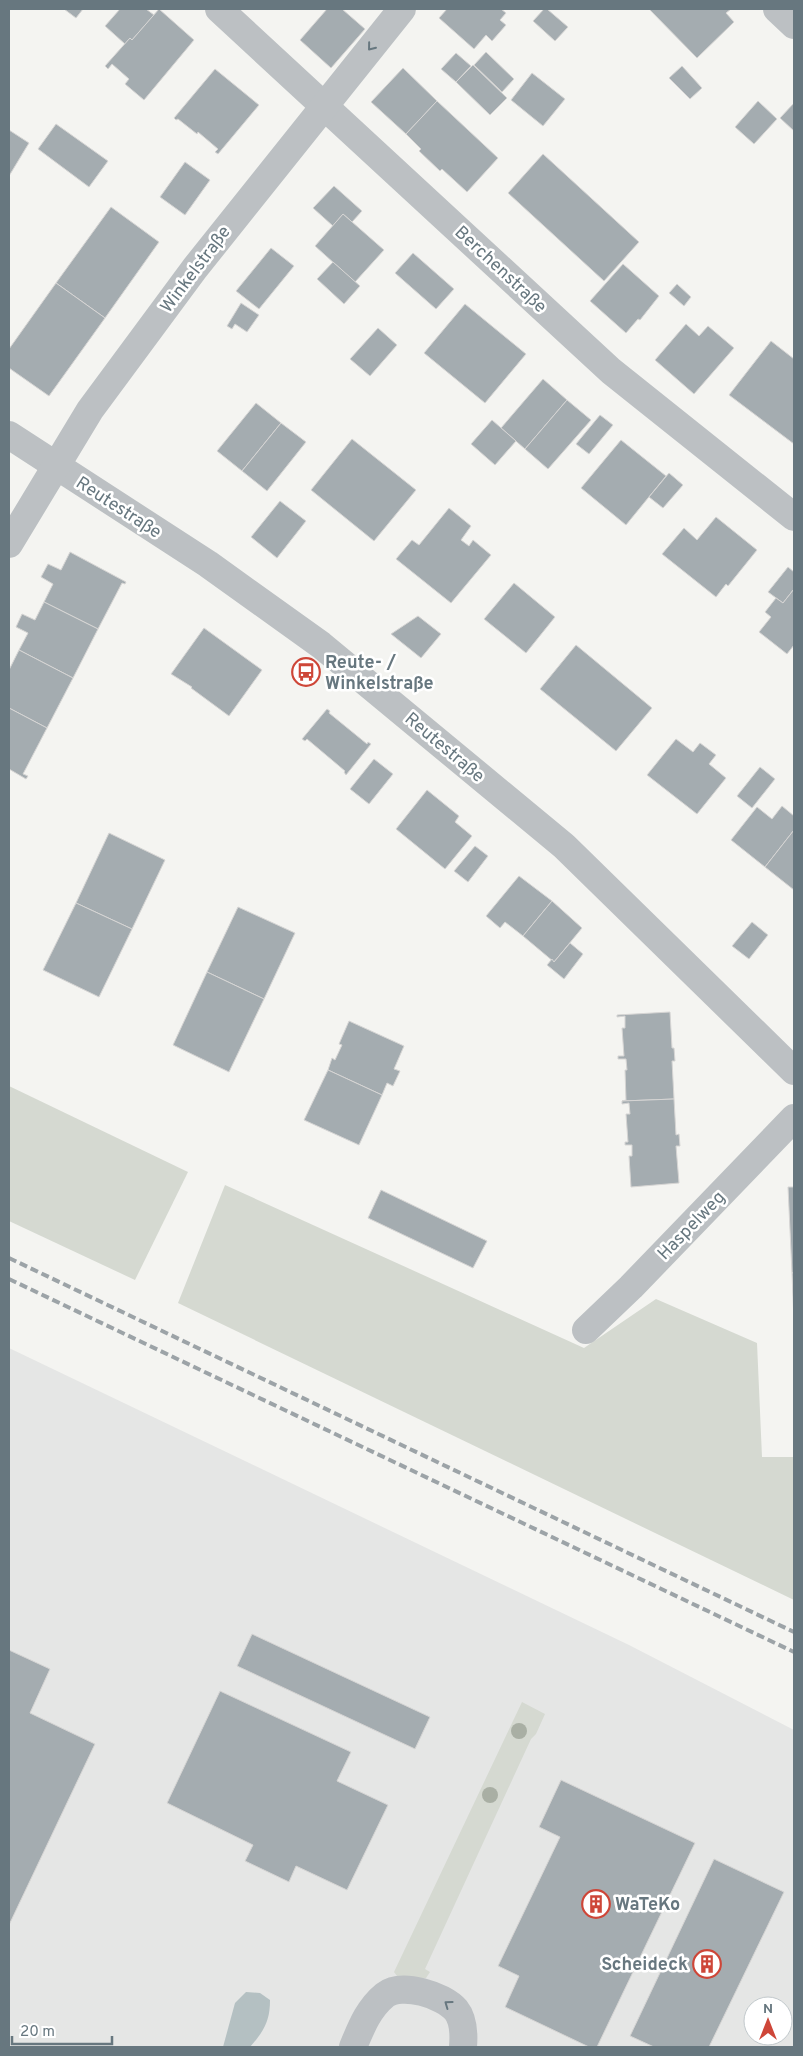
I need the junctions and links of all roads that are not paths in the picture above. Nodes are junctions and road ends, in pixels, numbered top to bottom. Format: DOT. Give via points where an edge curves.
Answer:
graph roads {
  1 [pos="219,9"];
  2 [pos="402,9"];
  3 [pos="777,9"];
  4 [pos="794,25"];
  5 [pos="324,105"];
  6 [pos="9,435"];
  7 [pos="57,466"];
  8 [pos="794,517"];
  9 [pos="9,544"];
  10 [pos="791,1061"];
  11 [pos="794,1118"];
  12 [pos="586,1330"];
  13 [pos="352,2047"];
  14 [pos="463,2047"];
  1 -- 5 [label="street, Berchenstraße"];
  2 -- 5 [label="street, Winkelstraße, one-way"];
  3 -- 4 [label="street"];
  5 -- 7 [label="street, Winkelstraße" via="195,268 90,410"];
  5 -- 8 [label="street, Berchenstraße" via="611,372"];
  6 -- 7 [label="street, Reutestraße"];
  7 -- 9 [label="street, Winkelstraße"];
  7 -- 10 [label="street, Reutestraße" via="208,564 321,646 564,846"];
  11 -- 12 [label="street, Haspelweg"];
  14 -- 13 [label="street, one-way" via="462,2022 456,2010 427,1992 408,1990 387,1994 370,2011"];
}
